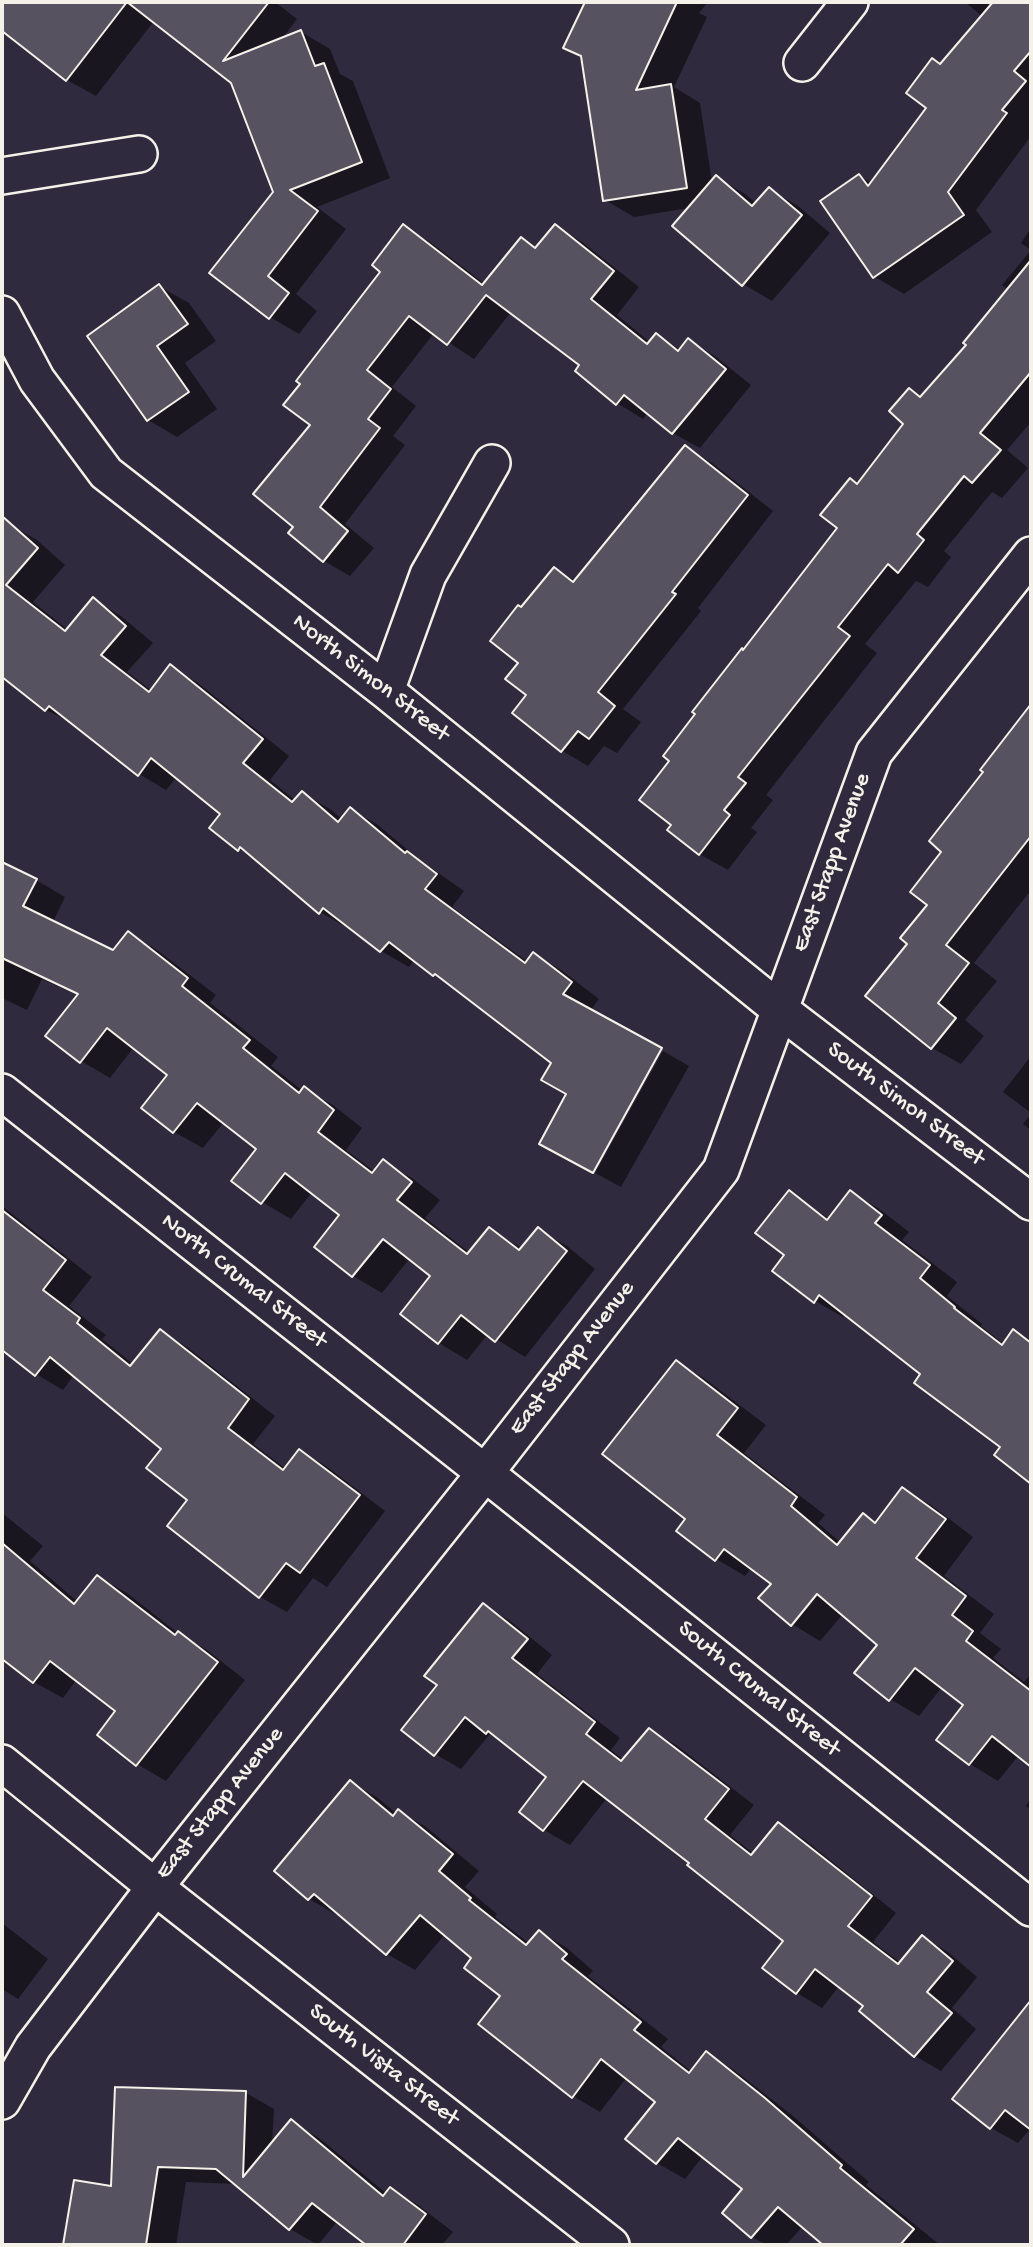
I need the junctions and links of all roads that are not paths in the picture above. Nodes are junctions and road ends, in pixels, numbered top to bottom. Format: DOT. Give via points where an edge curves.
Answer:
graph roads {
  1 [pos="850,2"];
  2 [pos="802,63"];
  3 [pos="139,154"];
  4 [pos="2,177"];
  5 [pos="2,313"];
  6 [pos="492,463"];
  7 [pos="1031,555"];
  8 [pos="386,691"];
  9 [pos="779,1009"];
  10 [pos="2,1092"];
  11 [pos="1031,1202"];
  12 [pos="485,1473"];
  13 [pos="2,1763"];
  14 [pos="155,1887"];
  15 [pos="1031,1908"];
  16 [pos="2,2101"];
  17 [pos="601,2242"];
  1 -- 2 [label="street"];
  3 -- 4 [label="street"];
  5 -- 8 [label="street, North Simon Street" via="37,380 106,473"];
  6 -- 8 [label="street" via="428,575"];
  7 -- 9 [label="street, East Stapp Avenue" via="874,753"];
  8 -- 9 [label="street, North Simon Street"];
  9 -- 11 [label="street, South Simon Street"];
  9 -- 12 [label="street, East Stapp Avenue" via="721,1170"];
  10 -- 12 [label="street, North Crumal Street"];
  12 -- 14 [label="street, East Stapp Avenue"];
  12 -- 15 [label="street, South Crumal Street"];
  13 -- 14 [label="street, South Vista Street"];
  14 -- 16 [label="street, East Stapp Avenue" via="33,2047"];
  14 -- 17 [label="street, South Vista Street"];
}
